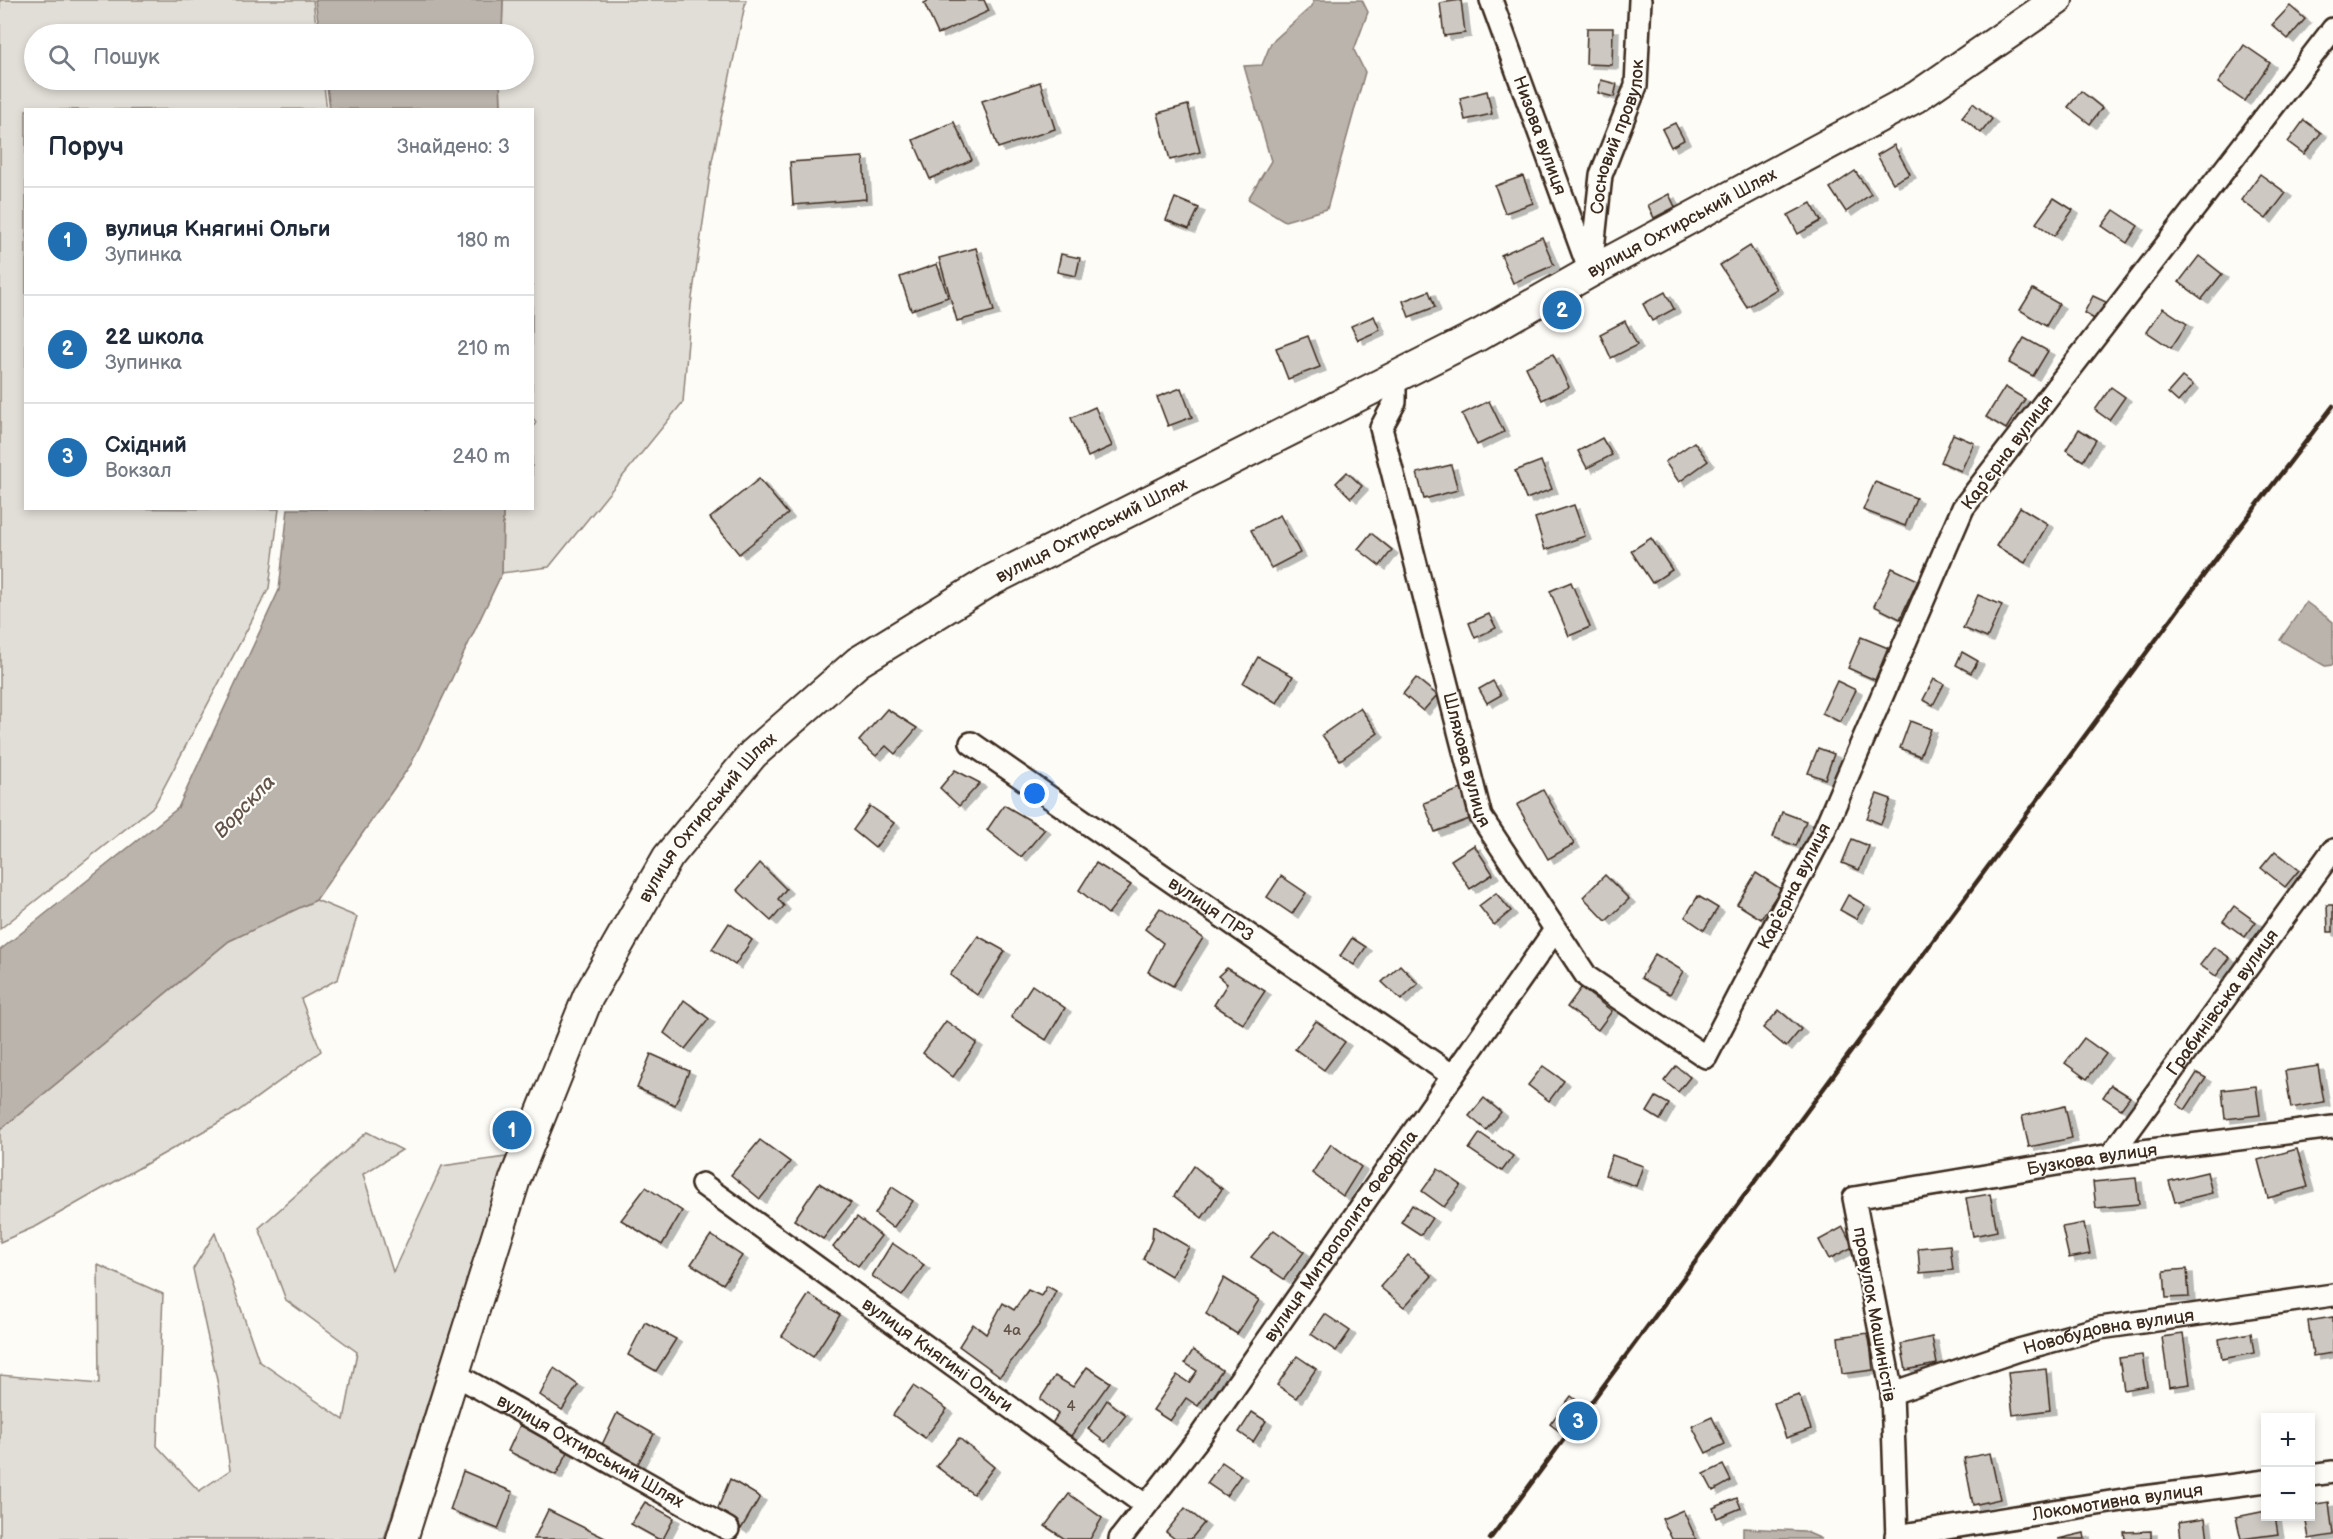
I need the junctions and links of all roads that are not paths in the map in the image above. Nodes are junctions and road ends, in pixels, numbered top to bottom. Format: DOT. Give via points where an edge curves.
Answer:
graph roads {
  1 [pos="1491,0"];
  2 [pos="1640,0"];
  3 [pos="2057,0"];
  4 [pos="2333,29"];
  5 [pos="1590,272"];
  6 [pos="1395,378"];
  7 [pos="971,743"];
  8 [pos="2333,850"];
  9 [pos="1555,930"];
  10 [pos="1706,1057"];
  11 [pos="1453,1076"];
  12 [pos="2333,1127"];
  13 [pos="2111,1155"];
  14 [pos="702,1184"];
  15 [pos="1854,1198"];
  16 [pos="2333,1295"];
  17 [pos="453,1373"];
  18 [pos="1892,1393"];
  19 [pos="2333,1472"];
  20 [pos="2315,1474"];
  21 [pos="2261,1482"];
  22 [pos="1145,1505"];
  23 [pos="728,1529"];
  24 [pos="1897,1538"];
  25 [pos="402,1539"];
  26 [pos="1120,1539"];
  1 -- 5 [label="street, Низова вулиця"];
  2 -- 5 [label="street, Сосновий провулок" via="1636,86 1601,175"];
  3 -- 5 [label="main road, вулиця Охтирський Шлях" via="1916,97"];
  4 -- 10 [label="street, Карʼєрна вулиця" via="1963,508 1823,833"];
  5 -- 6 [label="main road, вулиця Охтирський Шлях"];
  6 -- 9 [label="street, Шляхова вулиця" via="1395,402 1381,428 1481,817"];
  6 -- 17 [label="main road, вулиця Охтирський Шлях" via="990,581 858,662 753,754 668,857 588,997 515,1179"];
  7 -- 11 [label="street, вулиця ПРЗ"];
  8 -- 13 [label="street, Грабинівська вулиця"];
  9 -- 10 [label="street, Шляхова вулиця" via="1587,977"];
  9 -- 11 [label="street, вулиця Митрополита Феофіла"];
  11 -- 22 [label="street, вулиця Митрополита Феофіла" via="1199,1438"];
  12 -- 13 [label="street, Бузкова вулиця"];
  13 -- 15 [label="street, Бузкова вулиця"];
  14 -- 22 [label="street, вулиця Княгині Ольги"];
  15 -- 18 [label="street, провулок Машиністів"];
  16 -- 18 [label="street, Новобудовна вулиця" via="2100,1328 2019,1350"];
  17 -- 23 [label="street, вулиця Охтирський Шлях"];
  17 -- 25 [label="main road, вулиця Охтирський Шлях"];
  18 -- 24 [label="street, провулок Машиністів"];
  19 -- 20 [label="street"];
  21 -- 24 [label="street, Локомотивна вулиця"];
  22 -- 26 [label="street, вулиця Митрополита Феофіла"];
}
